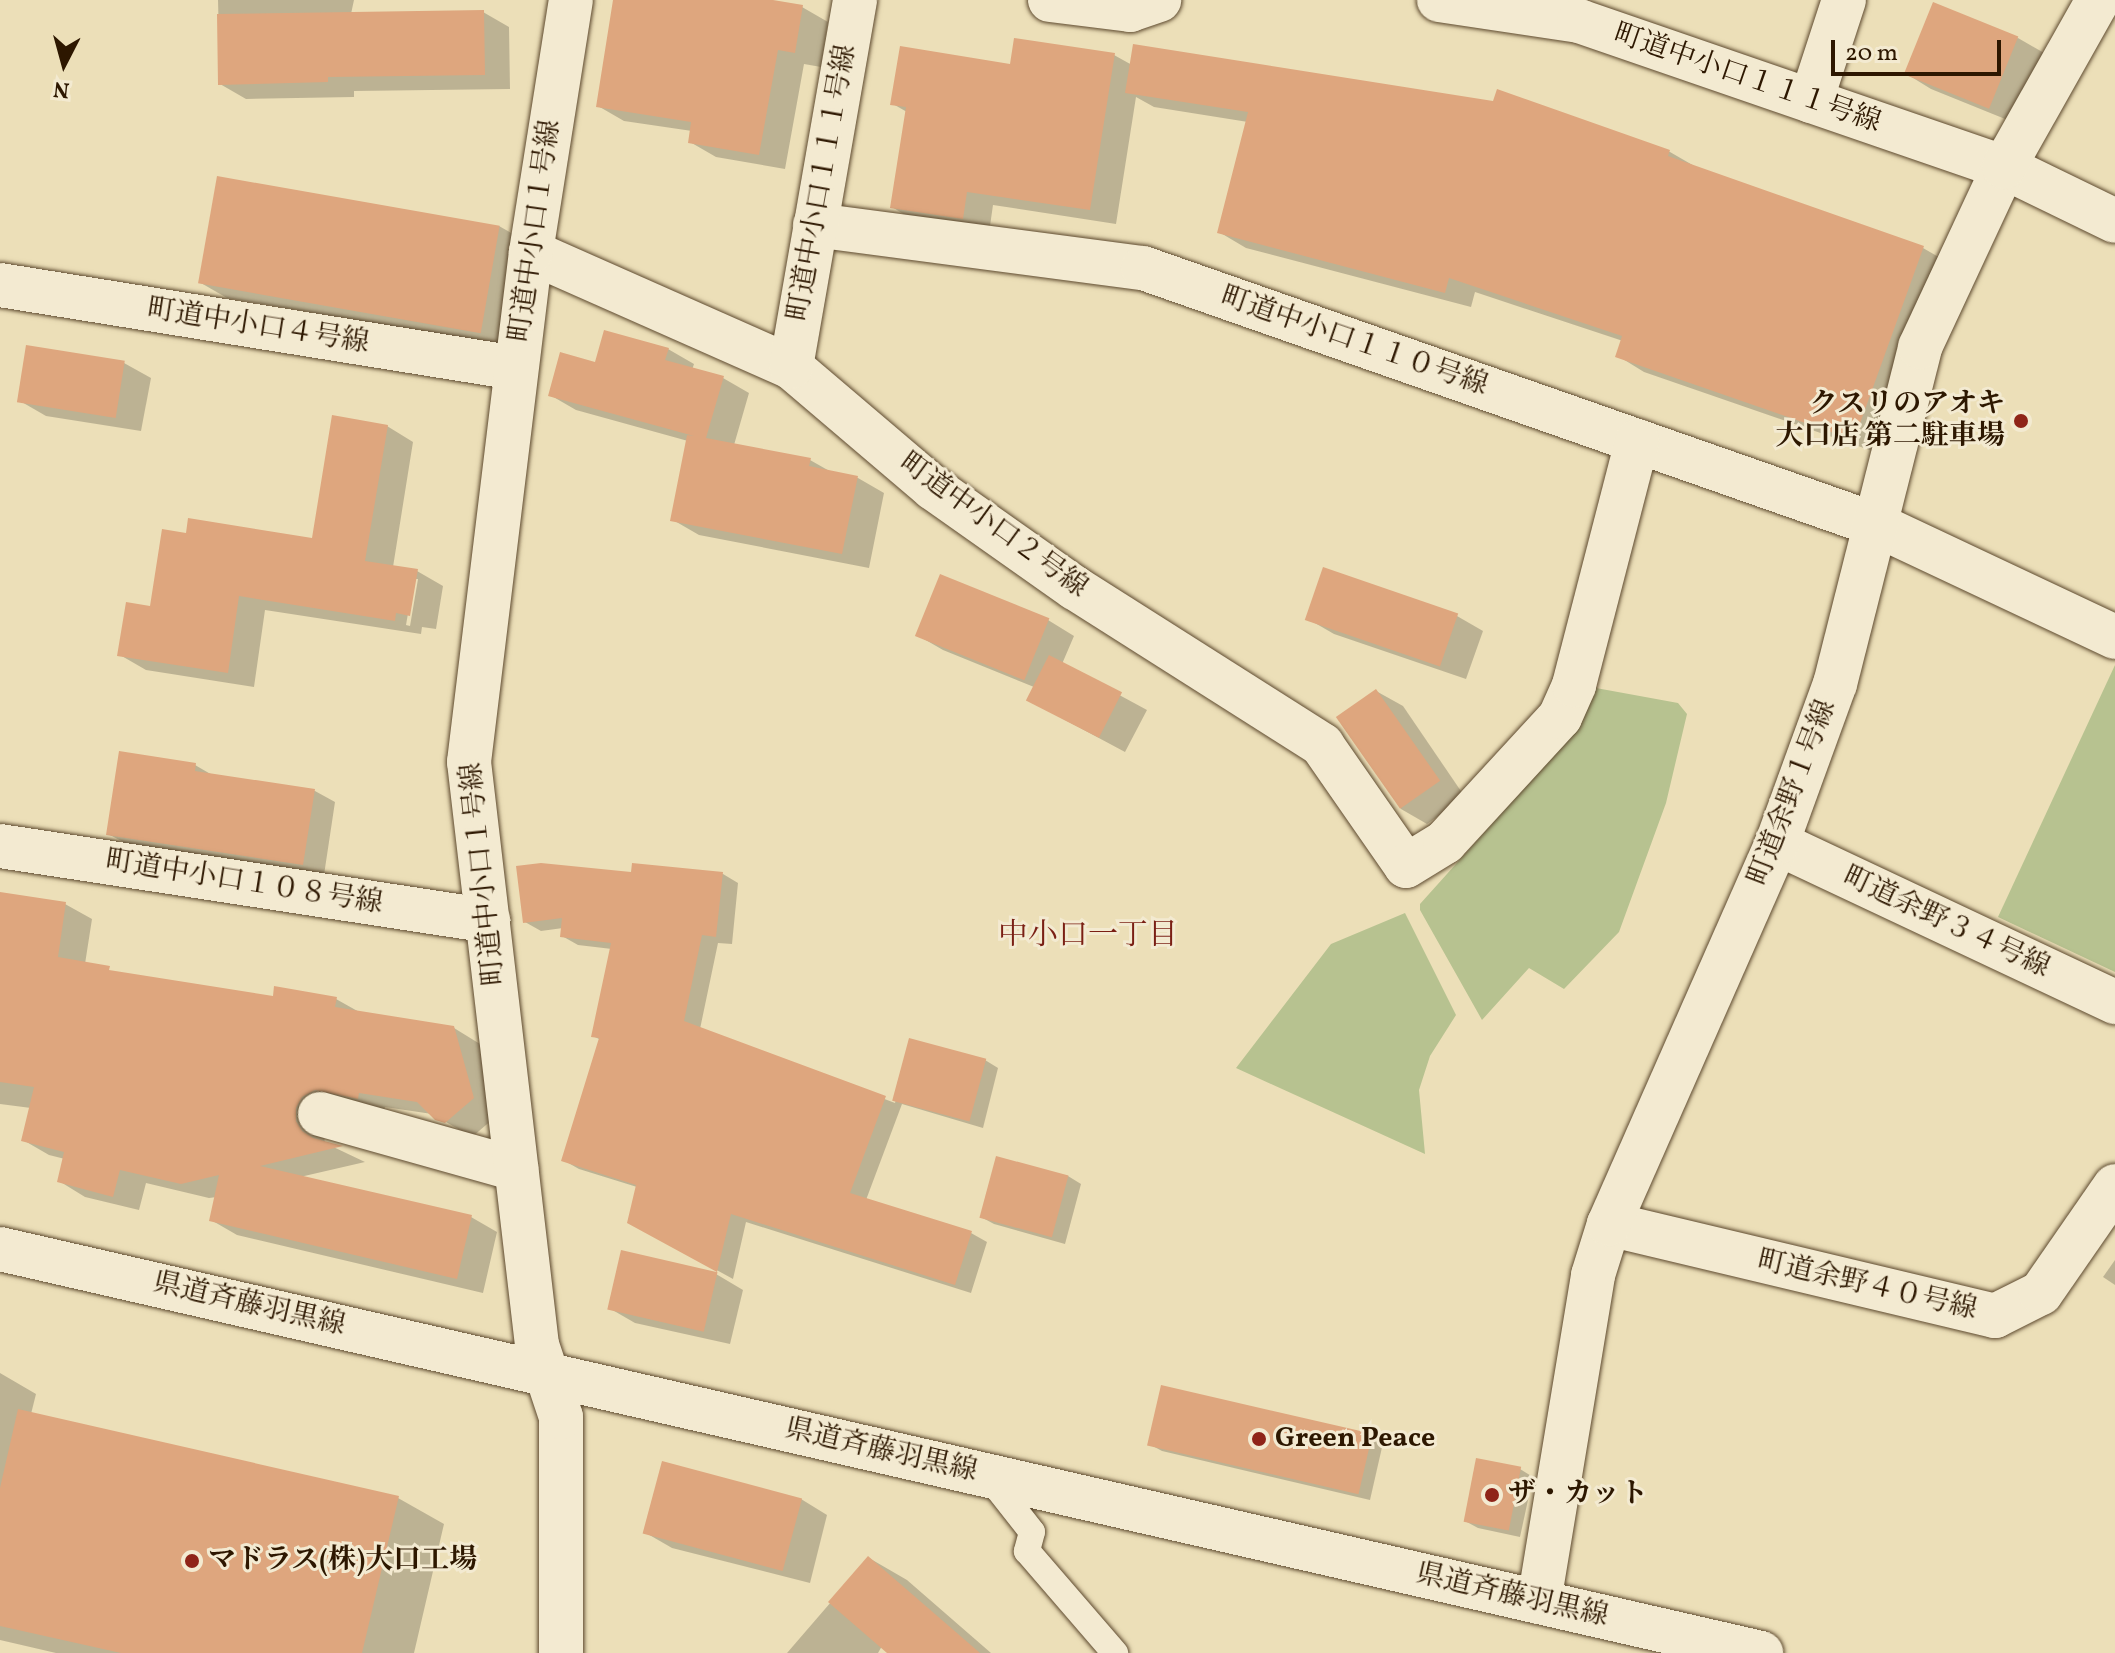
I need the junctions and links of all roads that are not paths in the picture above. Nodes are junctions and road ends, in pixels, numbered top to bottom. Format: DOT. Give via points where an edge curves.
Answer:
graph roads {
  1 [pos="571,0"];
  2 [pos="855,0"];
  3 [pos="1050,0"];
  4 [pos="1159,0"];
  5 [pos="1439,0"];
  6 [pos="1844,0"];
  7 [pos="2098,0"];
  8 [pos="1811,101"];
  9 [pos="2004,167"];
  10 [pos="2115,221"];
  11 [pos="815,225"];
  12 [pos="531,252"];
  13 [pos="0,285"];
  14 [pos="791,367"];
  15 [pos="516,368"];
  16 [pos="1637,441"];
  17 [pos="1877,525"];
  18 [pos="2115,637"];
  19 [pos="1777,843"];
  20 [pos="0,846"];
  21 [pos="488,921"];
  22 [pos="2115,1002"];
  23 [pos="320,1114"];
  24 [pos="516,1169"];
  25 [pos="2115,1186"];
  26 [pos="1609,1224"];
  27 [pos="0,1249"];
  28 [pos="546,1373"];
  29 [pos="988,1476"];
  30 [pos="1539,1602"];
  31 [pos="561,1653"];
  32 [pos="1115,1653"];
  33 [pos="1761,1653"];
  1 -- 12 [label="street, 町道中小口１号線"];
  2 -- 11 [label="street, 町道中小口１１１号線"];
  3 -- 4 [label="street" via="1130,10"];
  5 -- 8 [label="street, 町道中小口１１１号線" via="1579,21"];
  6 -- 8 [label="street"];
  7 -- 9 [label="street, 町道余野１号線"];
  8 -- 9 [label="street, 町道中小口１１１号線"];
  9 -- 10 [label="street, 町道中小口１１１号線"];
  9 -- 17 [label="street, 町道余野１号線" via="1920,347"];
  11 -- 14 [label="street, 町道中小口１１１号線"];
  11 -- 16 [label="street, 町道中小口１１０号線" via="1143,268"];
  12 -- 14 [label="street, 町道中小口２号線"];
  12 -- 15 [label="street, 町道中小口１号線"];
  13 -- 15 [label="street, 町道中小口４号線"];
  14 -- 16 [label="street, 町道中小口２号線" via="946,497 1075,588 1322,745 1406,866 1445,842 1560,717 1583,654"];
  15 -- 21 [label="street, 町道中小口１号線" via="469,762"];
  16 -- 17 [label="street, 町道中小口１１０号線"];
  17 -- 18 [label="street, 町道中小口１１０号線"];
  17 -- 19 [label="street, 町道余野１号線" via="1835,684"];
  19 -- 22 [label="street, 町道余野３４号線"];
  19 -- 26 [label="street, 町道余野１号線"];
  20 -- 21 [label="street, 町道中小口１０８号線"];
  21 -- 24 [label="street, 町道中小口１号線"];
  23 -- 24 [label="street"];
  24 -- 28 [label="street, 町道中小口１号線" via="537,1345"];
  25 -- 26 [label="street, 町道余野４０号線" via="2041,1293 1995,1316"];
  26 -- 30 [label="street, 町道余野１号線" via="1593,1275"];
  27 -- 28 [label="street, 県道斉藤羽黒線"];
  28 -- 29 [label="street, 県道斉藤羽黒線"];
  28 -- 31 [label="street, 町道中小口１号線" via="561,1417"];
  29 -- 30 [label="street, 県道斉藤羽黒線"];
  29 -- 32 [label="lane" via="1032,1532 1027,1551"];
  30 -- 33 [label="street, 県道斉藤羽黒線"];
}
